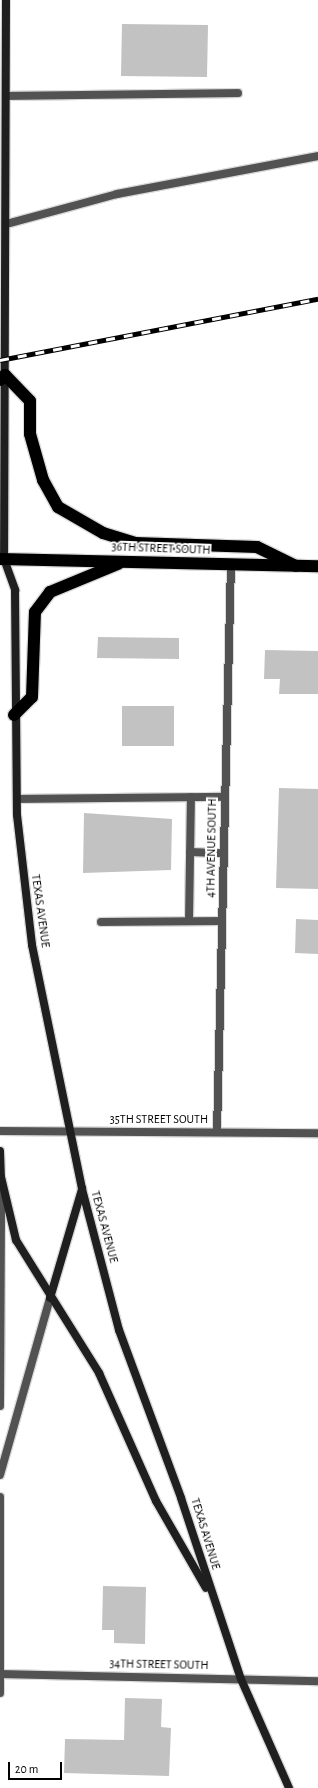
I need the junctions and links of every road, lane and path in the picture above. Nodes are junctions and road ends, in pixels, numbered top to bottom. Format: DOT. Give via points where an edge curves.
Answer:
graph roads {
  1 [pos="6,0"];
  2 [pos="238,93"];
  3 [pos="6,96"];
  4 [pos="318,156"];
  5 [pos="6,224"];
  6 [pos="3,378"];
  7 [pos="1,561"];
  8 [pos="124,562"];
  9 [pos="231,565"];
  10 [pos="296,566"];
  11 [pos="318,566"];
  12 [pos="14,714"];
  13 [pos="191,797"];
  14 [pos="225,797"];
  15 [pos="17,799"];
  16 [pos="190,852"];
  17 [pos="224,853"];
  18 [pos="189,921"];
  19 [pos="222,921"];
  20 [pos="101,922"];
  21 [pos="0,1131"];
  22 [pos="70,1132"];
  23 [pos="217,1132"];
  24 [pos="318,1133"];
  25 [pos="0,1151"];
  26 [pos="1,1177"];
  27 [pos="82,1189"];
  28 [pos="50,1298"];
  29 [pos="0,1406"];
  30 [pos="0,1475"];
  31 [pos="0,1497"];
  32 [pos="213,1601"];
  33 [pos="0,1674"];
  34 [pos="241,1679"];
  35 [pos="318,1681"];
  36 [pos="0,1693"];
  37 [pos="289,1788"];
  1 -- 3 [label="main road, TEXAS AVENUE"];
  2 -- 3 [label="street"];
  3 -- 5 [label="main road, TEXAS AVENUE"];
  4 -- 5 [label="street" via="117,194"];
  5 -- 6 [label="main road, TEXAS AVENUE"];
  6 -- 7 [label="main road, TEXAS AVENUE"];
  6 -- 10 [label="highway" via="30,401 30,434 43,480 58,508 103,533 135,543 257,547"];
  7 -- 8 [label="highway, 36TH STREET SOUTH"];
  7 -- 12 [label="main road, TEXAS AVENUE" via="15,590"];
  8 -- 9 [label="highway, 36TH STREET SOUTH"];
  8 -- 12 [label="highway" via="50,592 35,612 32,697"];
  9 -- 10 [label="highway, 36TH STREET SOUTH"];
  9 -- 14 [label="street, 4TH AVENUE SOUTH"];
  10 -- 11 [label="highway, 36TH STREET SOUTH"];
  12 -- 15 [label="main road, TEXAS AVENUE"];
  13 -- 14 [label="street"];
  13 -- 15 [label="street"];
  13 -- 16 [label="street"];
  14 -- 17 [label="street, 4TH AVENUE SOUTH"];
  15 -- 22 [label="main road, TEXAS AVENUE" via="32,945"];
  16 -- 17 [label="street"];
  16 -- 18 [label="street"];
  17 -- 19 [label="street, 4TH AVENUE SOUTH"];
  18 -- 19 [label="street"];
  18 -- 20 [label="street"];
  19 -- 23 [label="street, 4TH AVENUE SOUTH"];
  21 -- 22 [label="street, 35TH STREET SOUTH"];
  22 -- 23 [label="street, 35TH STREET SOUTH"];
  22 -- 27 [label="main road, TEXAS AVENUE"];
  23 -- 24 [label="street, 35TH STREET SOUTH"];
  25 -- 26 [label="main road"];
  26 -- 28 [label="main road" via="16,1240"];
  26 -- 29 [label="street"];
  27 -- 28 [label="main road"];
  27 -- 32 [label="main road, TEXAS AVENUE" via="119,1330 182,1498"];
  28 -- 30 [label="street"];
  28 -- 32 [label="main road" via="99,1373 156,1501"];
  31 -- 33 [label="street"];
  32 -- 34 [label="main road, TEXAS AVENUE"];
  33 -- 34 [label="street, 34TH STREET SOUTH"];
  33 -- 36 [label="street"];
  34 -- 35 [label="street, 34TH STREET SOUTH"];
  34 -- 37 [label="main road, TEXAS AVENUE"];
}
